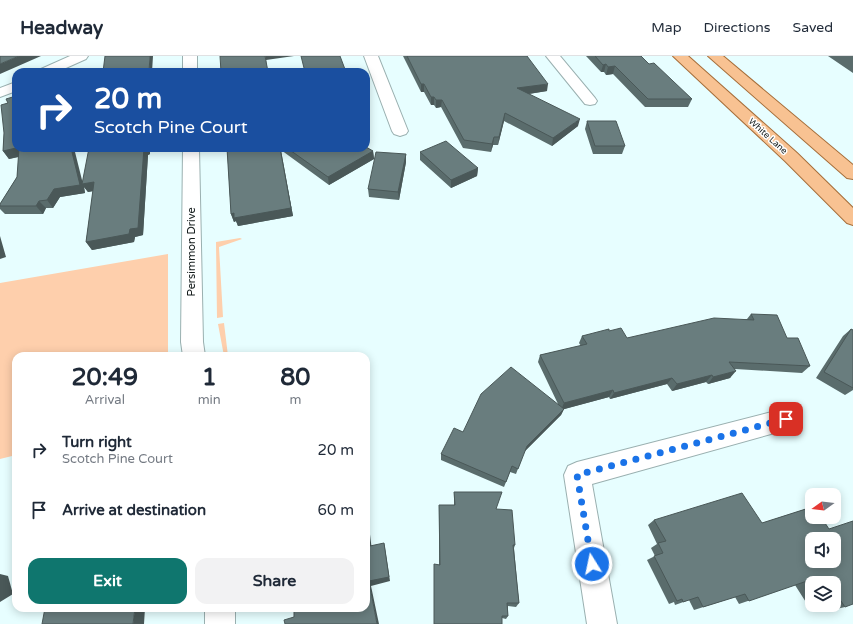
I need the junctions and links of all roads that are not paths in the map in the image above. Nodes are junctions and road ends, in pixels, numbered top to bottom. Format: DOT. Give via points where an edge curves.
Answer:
graph roads {
  1 [pos="81,56"];
  2 [pos="190,56"];
  3 [pos="371,56"];
  4 [pos="553,56"];
  5 [pos="680,56"];
  6 [pos="715,56"];
  7 [pos="55,68"];
  8 [pos="190,68"];
  9 [pos="12,88"];
  10 [pos="0,93"];
  11 [pos="590,101"];
  12 [pos="400,131"];
  13 [pos="191,152"];
  14 [pos="853,174"];
  15 [pos="853,219"];
  16 [pos="193,352"];
  17 [pos="786,419"];
  18 [pos="220,612"];
  19 [pos="220,624"];
  20 [pos="602,624"];
  1 -- 7 [label="street"];
  2 -- 8 [label="street"];
  3 -- 12 [label="street"];
  4 -- 11 [label="street"];
  5 -- 15 [label="main road, White Lane"];
  6 -- 14 [label="main road"];
  9 -- 10 [label="street"];
  13 -- 16 [label="street, Persimmon Drive"];
  17 -- 20 [label="street" via="577,475"];
  18 -- 19 [label="street"];
}
